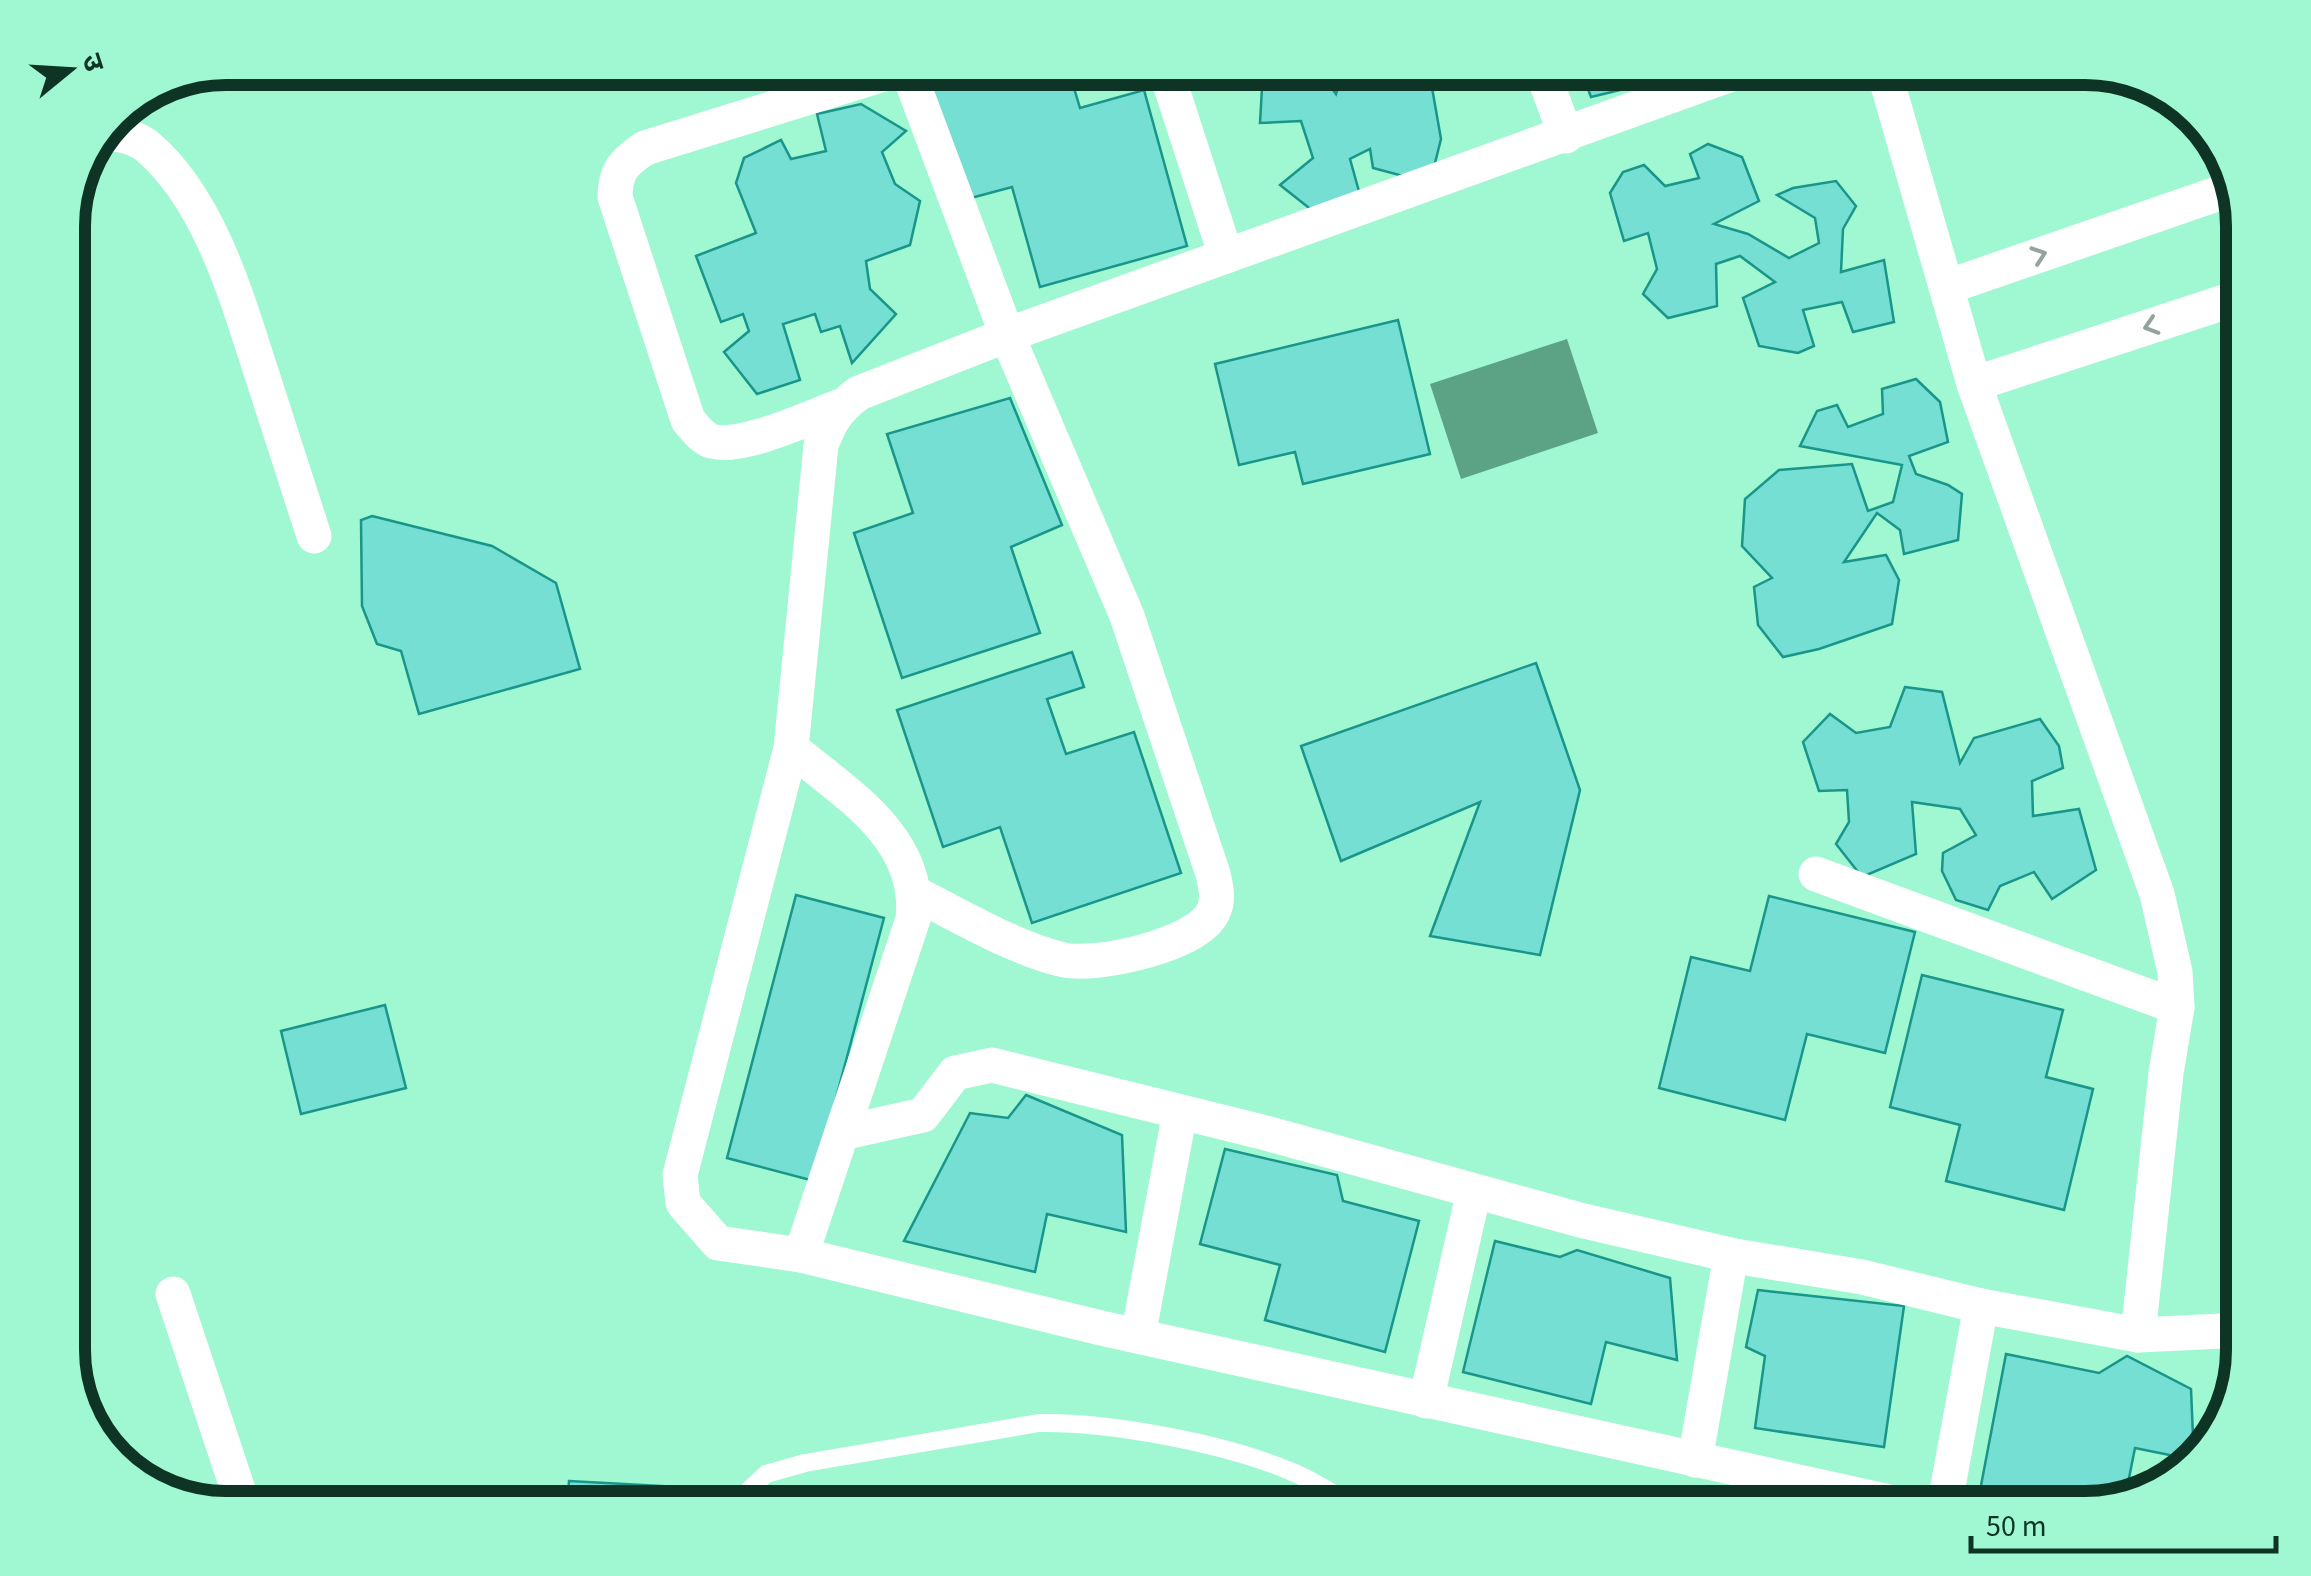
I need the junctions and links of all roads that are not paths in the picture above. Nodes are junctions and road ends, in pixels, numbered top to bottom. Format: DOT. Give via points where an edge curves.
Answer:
graph roads {
  1 [pos="850,85"];
  2 [pos="911,85"];
  3 [pos="1171,85"];
  4 [pos="1547,85"];
  5 [pos="1702,85"];
  6 [pos="1888,85"];
  7 [pos="119,134"];
  8 [pos="1566,136"];
  9 [pos="2222,192"];
  10 [pos="1226,256"];
  11 [pos="1947,287"];
  12 [pos="2226,302"];
  13 [pos="1007,335"];
  14 [pos="1974,384"];
  15 [pos="841,406"];
  16 [pos="314,536"];
  17 [pos="790,748"];
  18 [pos="1816,874"];
  19 [pos="916,894"];
  20 [pos="2177,1008"];
  21 [pos="1180,1112"];
  22 [pos="842,1133"];
  23 [pos="1474,1191"];
  24 [pos="801,1255"];
  25 [pos="1730,1255"];
  26 [pos="174,1294"];
  27 [pos="1981,1306"];
  28 [pos="2226,1331"];
  29 [pos="2138,1335"];
  30 [pos="1138,1336"];
  31 [pos="1426,1401"];
  32 [pos="1696,1460"];
  33 [pos="238,1491"];
  34 [pos="748,1491"];
  35 [pos="1327,1491"];
  36 [pos="1839,1491"];
  37 [pos="1947,1491"];
  1 -- 15 [label="street" via="645,148 623,163 615,182 688,420 701,436 739,442"];
  2 -- 13 [label="street"];
  3 -- 10 [label="street"];
  4 -- 8 [label="street"];
  5 -- 8 [label="street"];
  6 -- 11 [label="street"];
  7 -- 16 [label="street" via="148,147 207,228 234,290"];
  8 -- 10 [label="street"];
  11 -- 9 [label="street, one-way"];
  10 -- 13 [label="street"];
  11 -- 14 [label="street"];
  12 -- 14 [label="street, one-way"];
  13 -- 15 [label="street"];
  13 -- 19 [label="street" via="1128,616 1217,895 1213,914 1181,939 1100,962 1076,962"];
  14 -- 20 [label="street" via="2156,894"];
  15 -- 17 [label="street" via="821,445"];
  17 -- 19 [label="street" via="871,814 902,853"];
  17 -- 24 [label="street" via="680,1175 683,1203 718,1243"];
  18 -- 20 [label="street"];
  19 -- 22 [label="street"];
  20 -- 29 [label="street"];
  21 -- 22 [label="street" via="992,1065 955,1073 923,1115"];
  21 -- 23 [label="street"];
  21 -- 30 [label="street"];
  22 -- 24 [label="street"];
  23 -- 25 [label="street"];
  23 -- 31 [label="street"];
  24 -- 30 [label="street"];
  25 -- 27 [label="street"];
  25 -- 32 [label="street"];
  26 -- 33 [label="street"];
  27 -- 29 [label="street"];
  27 -- 37 [label="street"];
  28 -- 29 [label="street"];
  30 -- 31 [label="street"];
  31 -- 32 [label="street"];
  32 -- 36 [label="street"];
  34 -- 35 [label="lane" via="766,1474 805,1464 1039,1422 1077,1422 1218,1449 1291,1471"];
}
